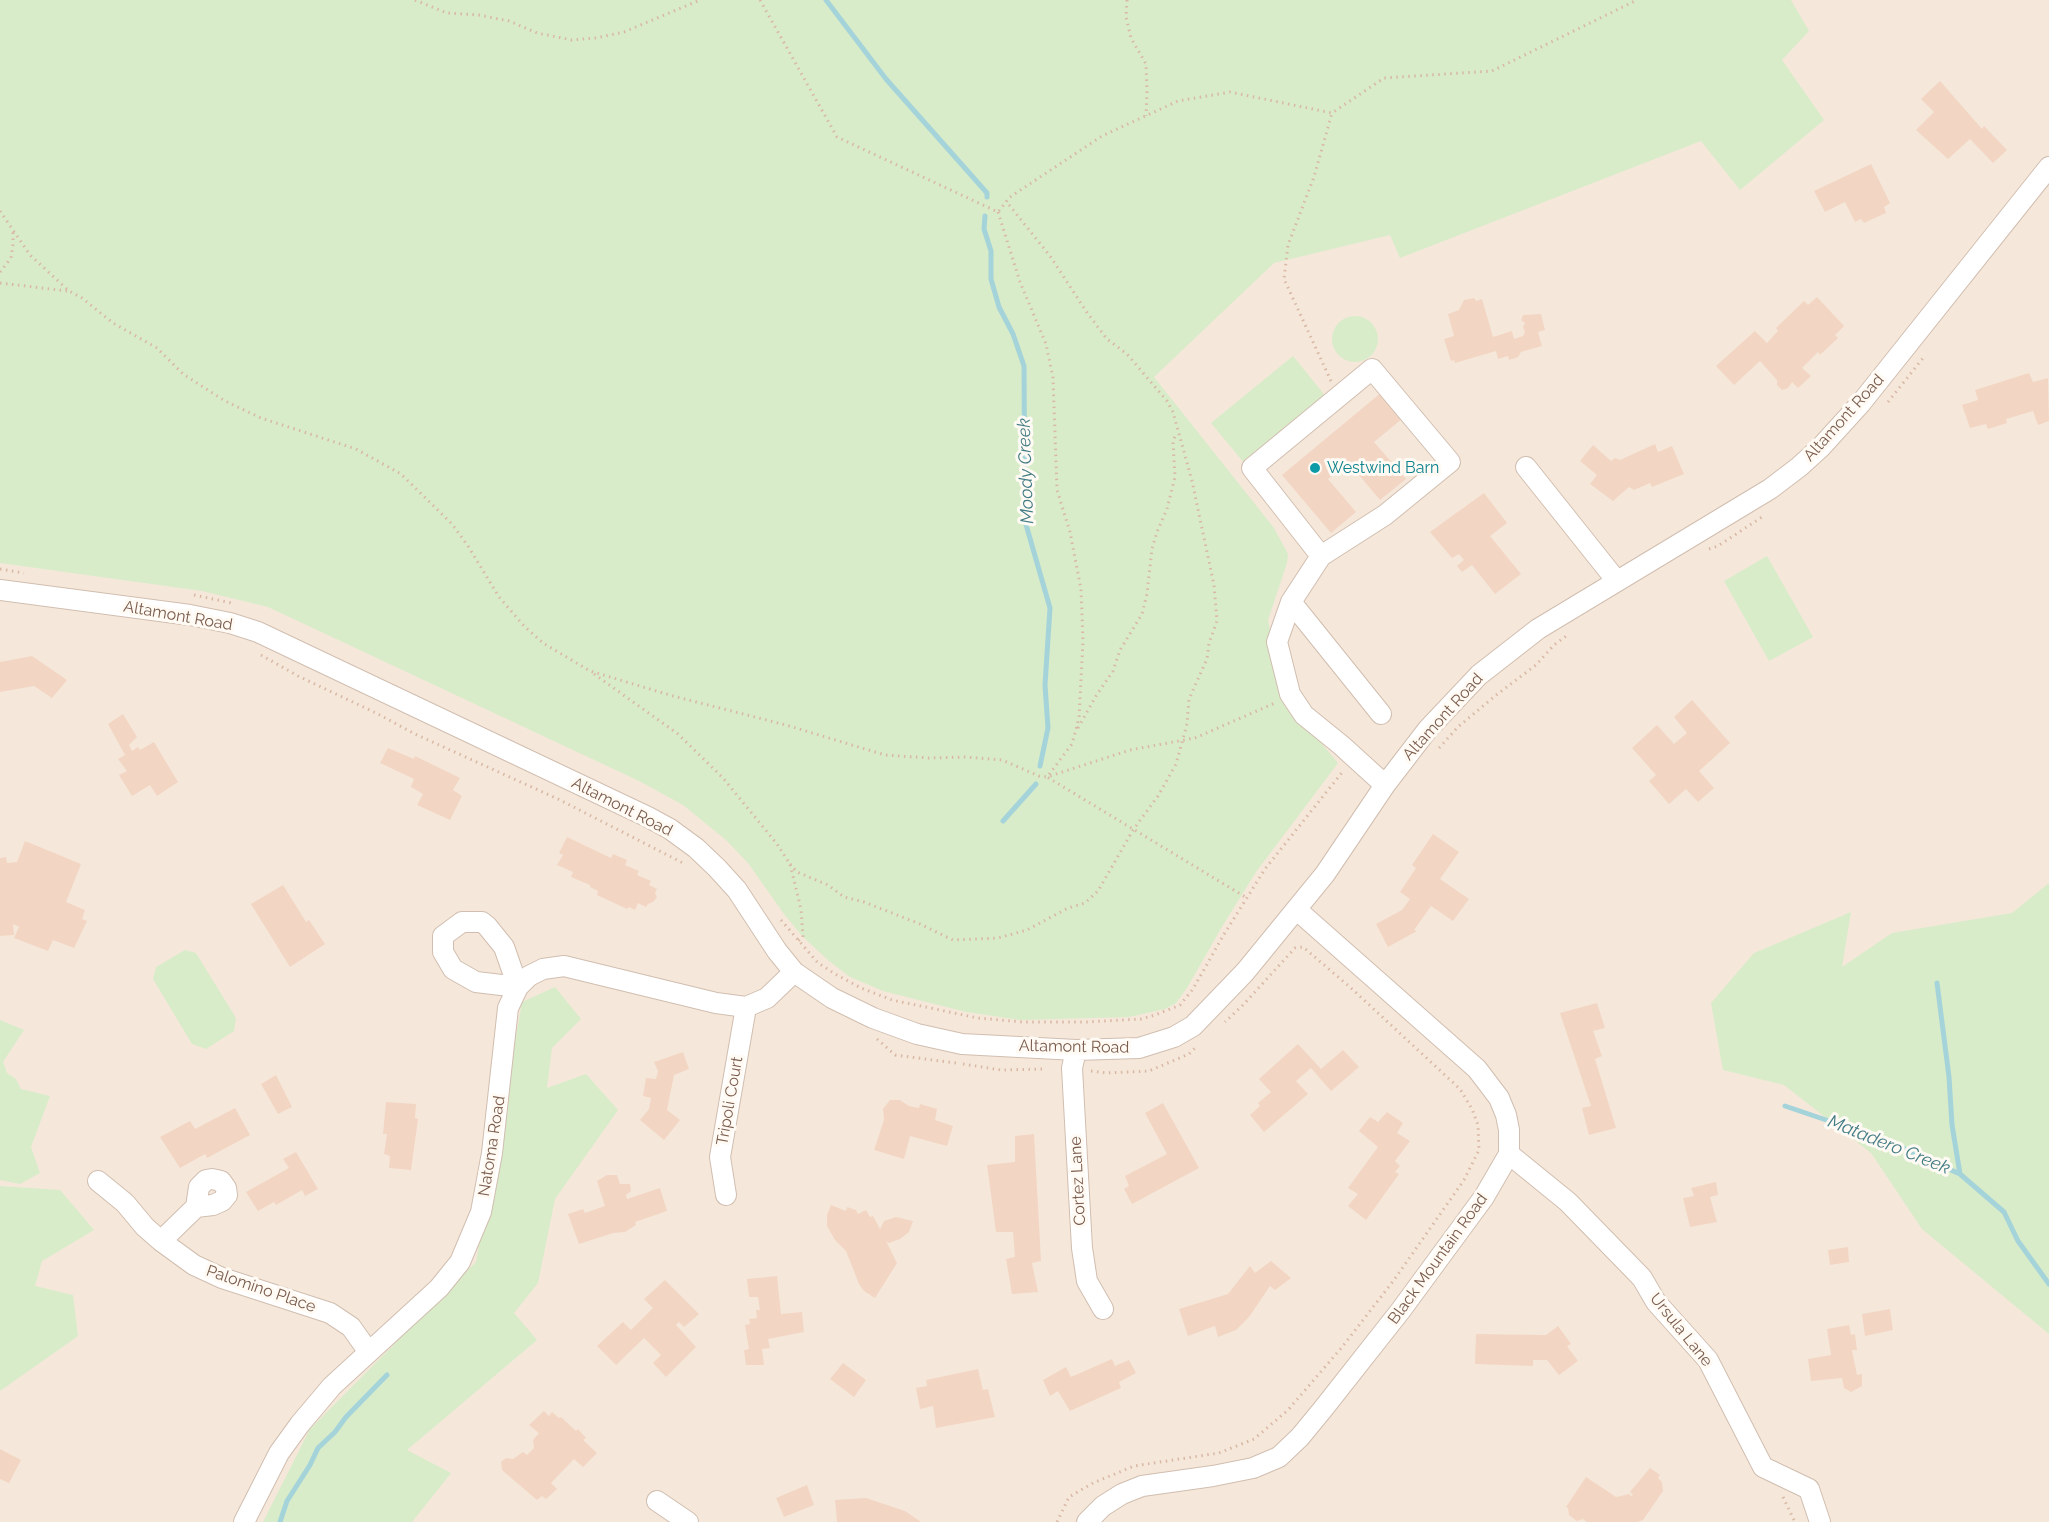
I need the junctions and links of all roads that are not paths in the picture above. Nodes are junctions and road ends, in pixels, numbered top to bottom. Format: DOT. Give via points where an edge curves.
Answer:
graph roads {
  1 [pos="2049,168"];
  2 [pos="1526,467"];
  3 [pos="1321,556"];
  4 [pos="1617,580"];
  5 [pos="0,590"];
  6 [pos="1291,603"];
  7 [pos="1381,714"];
  8 [pos="1385,785"];
  9 [pos="1297,910"];
  10 [pos="794,972"];
  11 [pos="746,1007"];
  12 [pos="1074,1059"];
  13 [pos="1509,1154"];
  14 [pos="98,1181"];
  15 [pos="726,1195"];
  16 [pos="196,1207"];
  17 [pos="161,1241"];
  18 [pos="1102,1309"];
  19 [pos="368,1351"];
  20 [pos="657,1500"];
  21 [pos="244,1522"];
  22 [pos="688,1522"];
  23 [pos="1087,1522"];
  24 [pos="1820,1522"];
  1 -- 4 [label="street, Altamont Road" via="1861,403 1806,461 1770,489"];
  2 -- 4 [label="street"];
  3 -- 3 [label="street" via="1384,515 1450,462 1372,369 1252,468"];
  3 -- 6 [label="street"];
  4 -- 8 [label="street, Altamont Road" via="1538,629 1479,675 1428,729"];
  5 -- 10 [label="street, Altamont Road" via="190,615 258,632 648,817 696,848 717,868"];
  6 -- 7 [label="street"];
  6 -- 8 [label="street" via="1277,642 1290,694 1304,715"];
  8 -- 9 [label="street, Altamont Road"];
  9 -- 12 [label="street, Altamont Road" via="1193,1026 1174,1037 1139,1048"];
  9 -- 13 [label="street" via="1477,1069 1499,1098 1506,1115"];
  10 -- 11 [label="street" via="767,998"];
  10 -- 12 [label="street, Altamont Road" via="832,998 917,1034"];
  11 -- 15 [label="street, Tripoli Court" via="720,1157"];
  11 -- 19 [label="street, Natoma Road" via="564,966 529,976 518,987 508,1008 492,1153 473,1235 460,1262 439,1288"];
  12 -- 18 [label="street, Cortez Lane" via="1083,1248 1087,1281"];
  13 -- 23 [label="street, Black Mountain Road" via="1484,1197 1401,1310 1300,1437 1279,1457 1253,1468 1142,1486 1102,1506"];
  13 -- 24 [label="street, Ursula Lane" via="1568,1202 1642,1278 1656,1302 1708,1360 1763,1467 1809,1489"];
  14 -- 17 [label="street, Palomino Place"];
  16 -- 17 [label="street"];
  17 -- 19 [label="street, Palomino Place" via="194,1265 222,1278 330,1313 351,1327"];
  19 -- 21 [label="street, Natoma Road" via="332,1386 279,1453"];
  20 -- 22 [label="street"];
}
